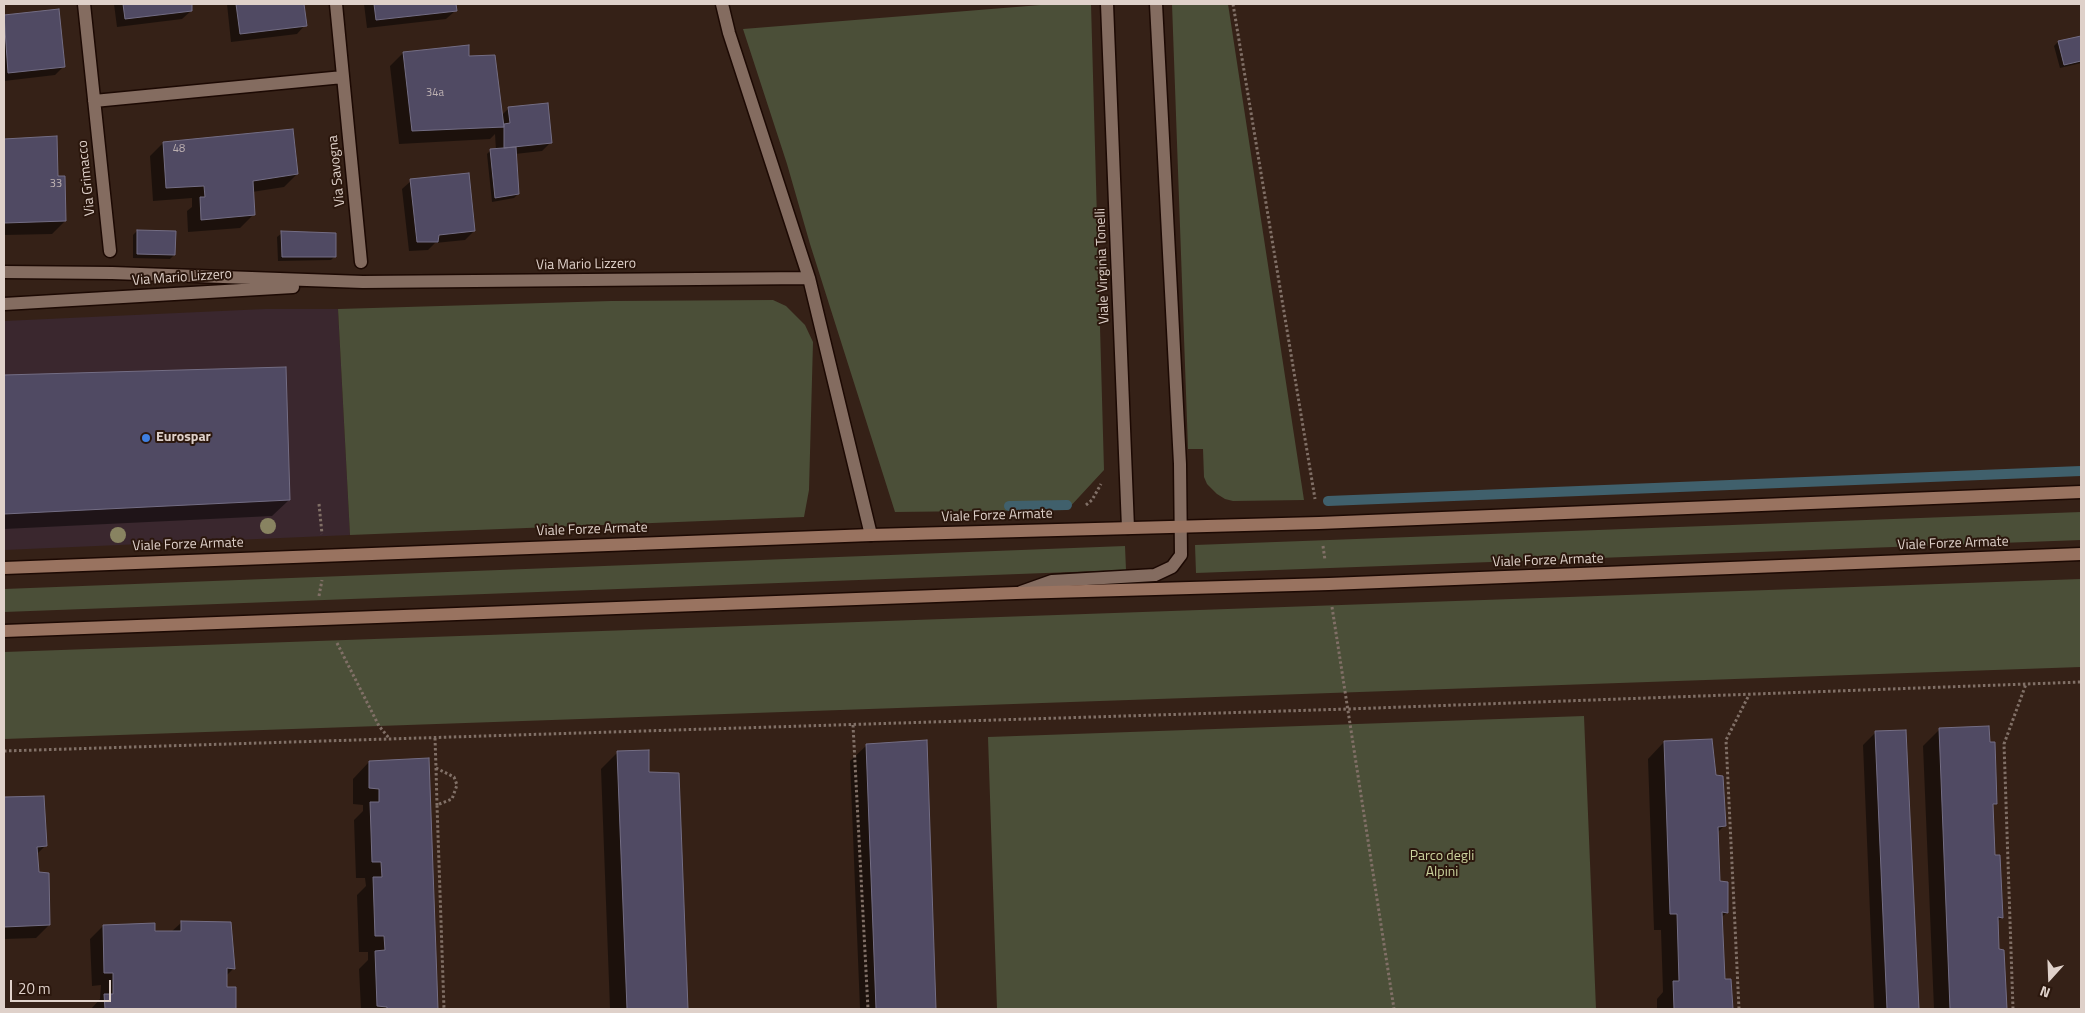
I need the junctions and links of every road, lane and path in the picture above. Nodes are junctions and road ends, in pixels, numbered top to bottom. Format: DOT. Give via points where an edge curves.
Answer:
graph roads {
  1 [pos="84,4"];
  2 [pos="336,4"];
  3 [pos="722,4"];
  4 [pos="1108,4"];
  5 [pos="1156,4"];
  6 [pos="1233,4"];
  7 [pos="343,77"];
  8 [pos="94,101"];
  9 [pos="110,251"];
  10 [pos="361,262"];
  11 [pos="4,272"];
  12 [pos="809,278"];
  13 [pos="363,282"];
  14 [pos="4,304"];
  15 [pos="2081,492"];
  16 [pos="1316,502"];
  17 [pos="319,504"];
  18 [pos="1182,526"];
  19 [pos="1128,528"];
  20 [pos="871,534"];
  21 [pos="323,539"];
  22 [pos="1322,540"];
  23 [pos="2081,554"];
  24 [pos="4,568"];
  25 [pos="1326,568"];
  26 [pos="322,577"];
  27 [pos="1016,593"];
  28 [pos="1331,599"];
  29 [pos="319,600"];
  30 [pos="4,631"];
  31 [pos="335,640"];
  32 [pos="2081,682"];
  33 [pos="2026,684"];
  34 [pos="1749,695"];
  35 [pos="1348,709"];
  36 [pos="853,725"];
  37 [pos="434,738"];
  38 [pos="389,739"];
  39 [pos="4,751"];
  40 [pos="436,768"];
  41 [pos="436,804"];
  42 [pos="444,1009"];
  43 [pos="868,1009"];
  44 [pos="1394,1009"];
  45 [pos="1740,1009"];
  46 [pos="2013,1009"];
  1 -- 8 [label="street, Via Grimacco"];
  2 -- 7 [label="street, Via Savogna"];
  3 -- 12 [label="street"];
  4 -- 19 [label="street, Viale Virginia Tonelli"];
  5 -- 18 [label="street"];
  6 -- 16 [label="path"];
  7 -- 8 [label="street"];
  7 -- 10 [label="street, Via Savogna"];
  8 -- 9 [label="street, Via Grimacco"];
  11 -- 13 [label="street, Via Mario Lizzero"];
  12 -- 13 [label="street, Via Mario Lizzero"];
  12 -- 20 [label="street"];
  13 -- 14 [label="street, Via Mario Lizzero"];
  15 -- 18 [label="street, Viale Forze Armate"];
  17 -- 21 [label="path"];
  18 -- 19 [label="street, Viale Forze Armate"];
  18 -- 27 [label="street, Viale Forze Armate" via="1181,555 1164,573 1143,578 1052,581"];
  19 -- 20 [label="street, Viale Forze Armate"];
  20 -- 24 [label="street, Viale Forze Armate"];
  22 -- 25 [label="path"];
  23 -- 27 [label="street, Viale Forze Armate"];
  26 -- 29 [label="path"];
  27 -- 30 [label="street, Viale Forze Armate"];
  28 -- 35 [label="path"];
  31 -- 38 [label="path" via="379,726"];
  32 -- 33 [label="path"];
  33 -- 34 [label="path"];
  33 -- 46 [label="path" via="2004,744"];
  34 -- 35 [label="path"];
  34 -- 45 [label="path" via="1726,740"];
  35 -- 36 [label="path"];
  35 -- 44 [label="path"];
  36 -- 37 [label="path"];
  36 -- 43 [label="path"];
  37 -- 38 [label="path"];
  37 -- 40 [label="path"];
  38 -- 39 [label="path"];
  40 -- 41 [label="path"];
  40 -- 41 [label="path" via="454,777 457,785 452,799"];
  41 -- 42 [label="path"];
}
